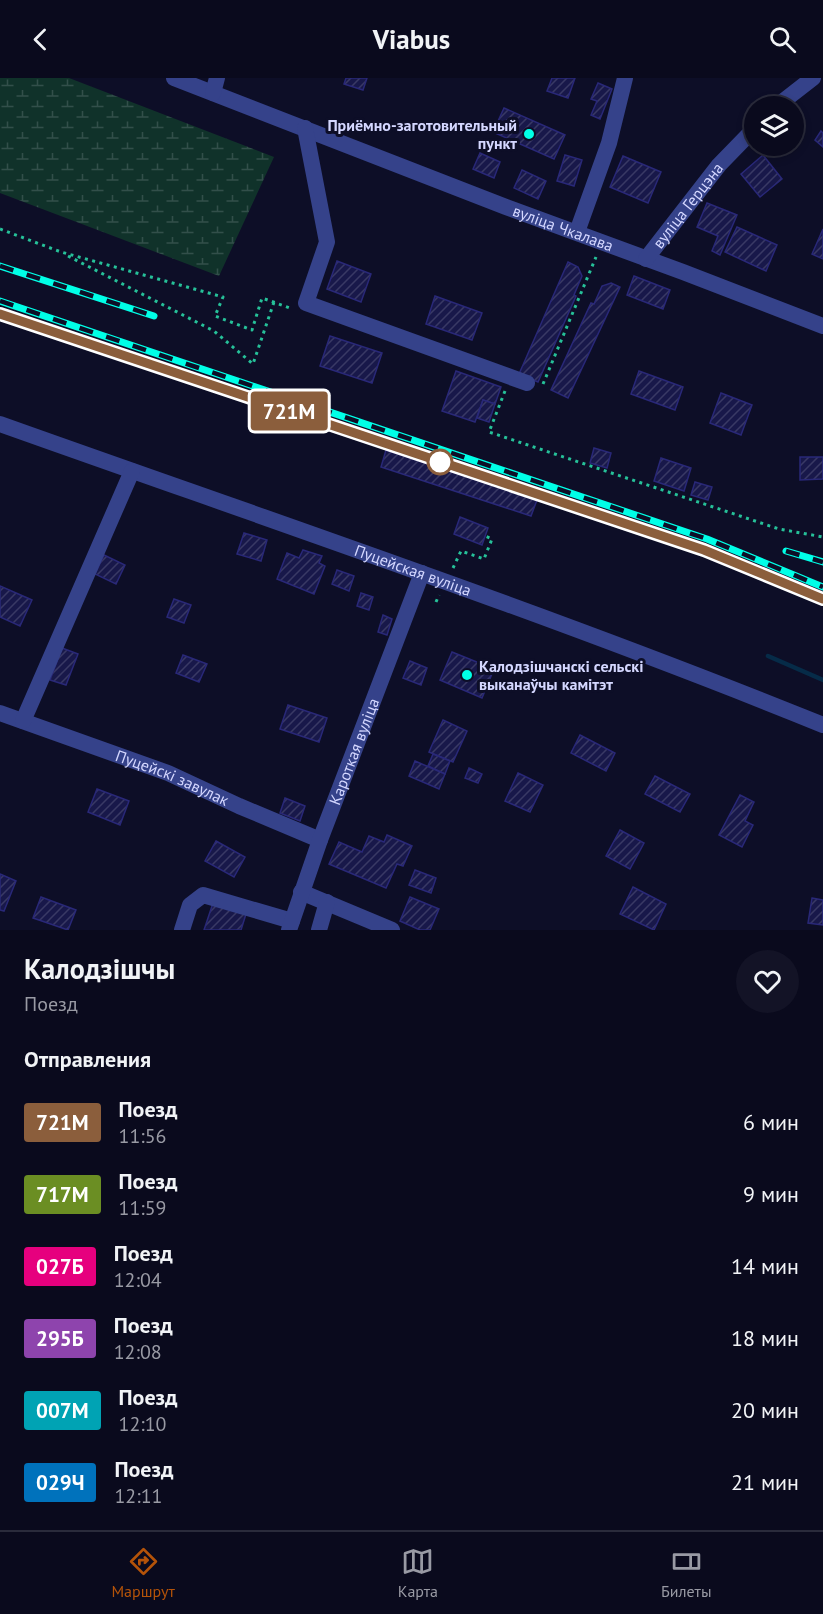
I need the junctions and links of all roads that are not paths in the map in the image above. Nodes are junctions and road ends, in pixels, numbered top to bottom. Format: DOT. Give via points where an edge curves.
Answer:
graph roads {
  1 [pos="174,78"];
  2 [pos="626,78"];
  3 [pos="809,80"];
  4 [pos="215,86"];
  5 [pos="789,96"];
  6 [pos="305,128"];
  7 [pos="744,139"];
  8 [pos="577,232"];
  9 [pos="646,258"];
  10 [pos="823,326"];
  11 [pos="534,386"];
  12 [pos="0,424"];
  13 [pos="132,471"];
  14 [pos="422,573"];
  15 [pos="0,713"];
  16 [pos="23,721"];
  17 [pos="823,725"];
  18 [pos="320,840"];
  19 [pos="301,892"];
  20 [pos="327,902"];
  21 [pos="291,926"];
  22 [pos="182,930"];
  23 [pos="319,930"];
  24 [pos="392,930"];
  1 -- 4 [label="street, вуліца Чкалава"];
  2 -- 8 [label="street" via="609,143"];
  3 -- 5 [label="street"];
  4 -- 6 [label="street, вуліца Чкалава"];
  6 -- 8 [label="street, вуліца Чкалава"];
  6 -- 11 [label="street" via="327,242 306,303"];
  7 -- 9 [label="street, вуліца Герцэна"];
  8 -- 9 [label="street, вуліца Чкалава"];
  9 -- 10 [label="street, вуліца Чкалава"];
  12 -- 13 [label="street, Пуцейская вуліца"];
  13 -- 14 [label="street, Пуцейская вуліца"];
  13 -- 16 [label="street"];
  14 -- 17 [label="street, Пуцейская вуліца" via="657,658"];
  14 -- 18 [label="street, Кароткая вуліца"];
  15 -- 16 [label="street, Пуцейскі завулак"];
  16 -- 18 [label="street, Пуцейскі завулак" via="168,773"];
  18 -- 19 [label="street, Кароткая вуліца"];
  19 -- 20 [label="street"];
  19 -- 21 [label="street, Кароткая вуліца"];
  20 -- 23 [label="street"];
  20 -- 24 [label="street"];
  21 -- 22 [label="street" via="203,895 190,905"];
}
